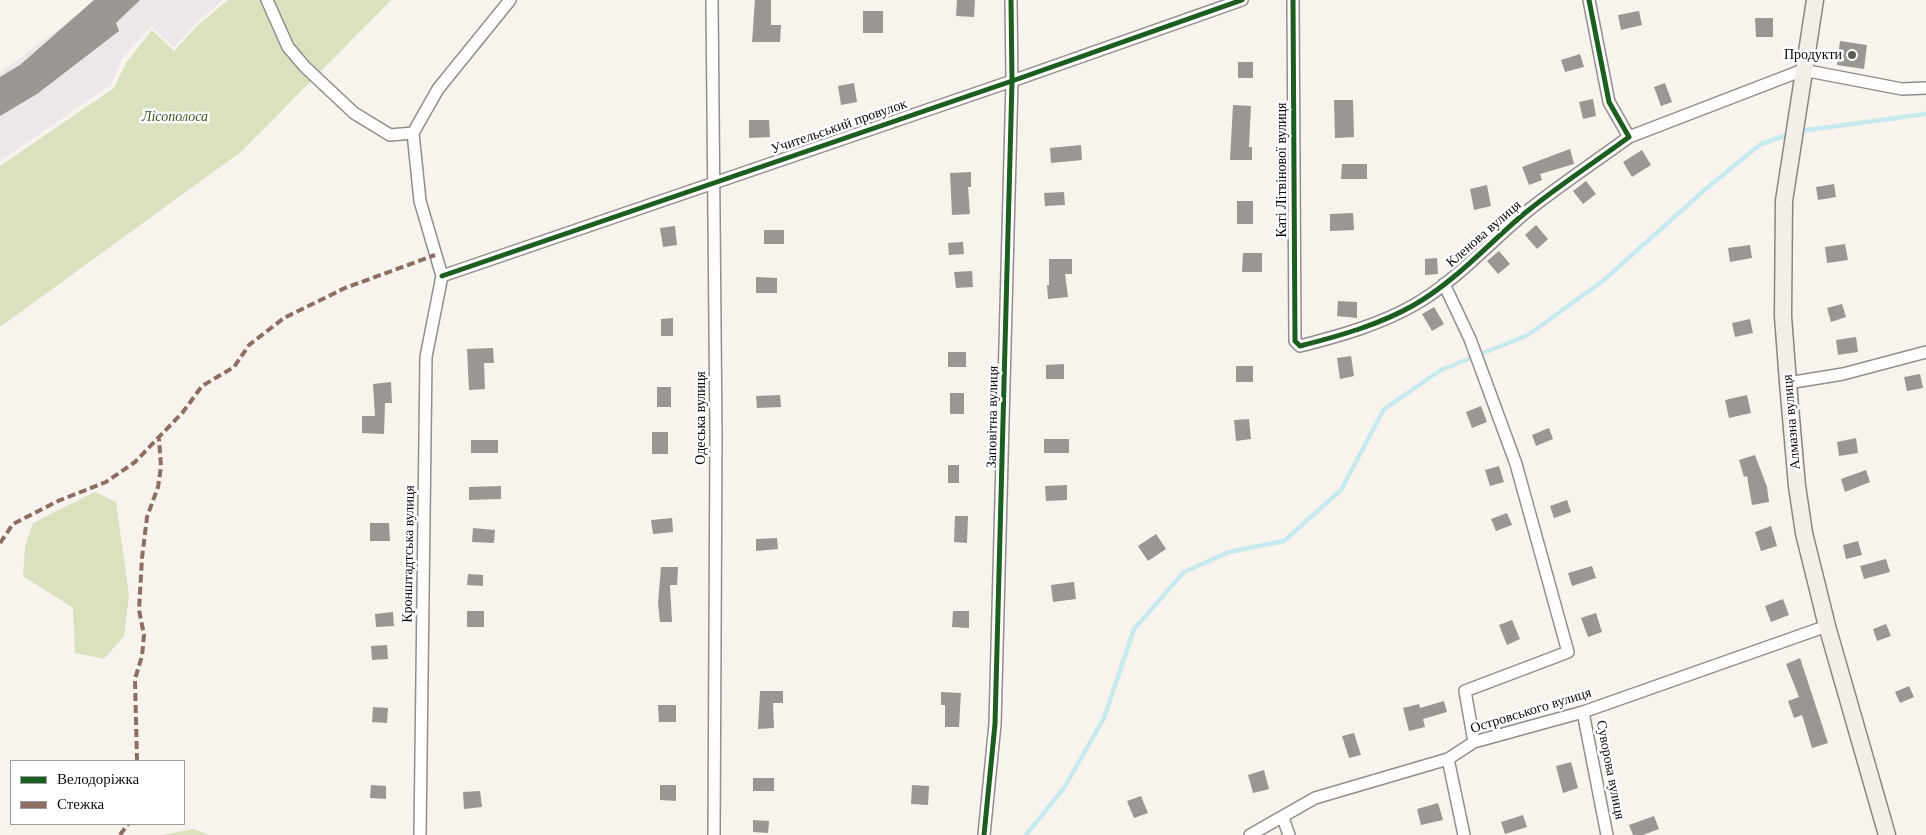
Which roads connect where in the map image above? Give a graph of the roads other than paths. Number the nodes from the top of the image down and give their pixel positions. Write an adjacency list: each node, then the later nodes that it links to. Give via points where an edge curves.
1 (267, 0): 12 (street, via 288,47 305,68 354,113 390,135)
2 (510, 0): 12 (street, via 438,89)
3 (712, 0): 14 (street, Одеська вулиця)
4 (1011, 0): 10 (street, Заповітна вулиця)
5 (1242, 0): 10 (street, Учительський провулок)
6 (1293, 0): 17 (street, Каті Літвінової вулиця)
7 (1589, 0): 13 (street, via 1609,102)
8 (1815, 0): 9 (main road, Алмазна вулиця)
9 (1803, 70): 11 (street, via 1902,89); 13 (street, Кленова вулиця); 19 (main road, Алмазна вулиця, via 1784,201 1783,316)
10 (1012, 81): 14 (street, Учительський провулок); 27 (street, Заповітна вулиця, via 996,715)
11 (1926, 88)
12 (413, 133): 15 (street, via 420,201)
13 (1629, 137): 16 (street, Кленова вулиця, via 1526,212)
14 (714, 181): 15 (street, Учительський провулок); 26 (street, Одеська вулиця)
15 (442, 276): 25 (street, Кронштадтська вулиця, via 426,357)
16 (1444, 284): 17 (street, Кленова вулиця, via 1384,320 1342,336 1300,346); 22 (street, via 1487,382 1516,464 1568,652 1465,692)
17 (1295, 341)
18 (1926, 352): 19 (street, via 1843,374)
19 (1788, 383): 20 (main road, Алмазна вулиця, via 1804,533)
20 (1827, 626): 21 (street, Островського вулиця); 32 (main road, Алмазна вулиця)
21 (1583, 712): 22 (street, Островського вулиця); 31 (street, Суворова вулиця)
22 (1474, 742): 23 (street, Островського вулиця)
23 (1448, 759): 24 (street, Островського вулиця, via 1315,798); 30 (street)
24 (1283, 818): 28 (street, Островського вулиця); 29 (street)
25 (420, 835)
26 (714, 835)
27 (984, 835)
28 (1250, 835)
29 (1289, 835)
30 (1464, 835)
31 (1607, 835)
32 (1887, 835)

